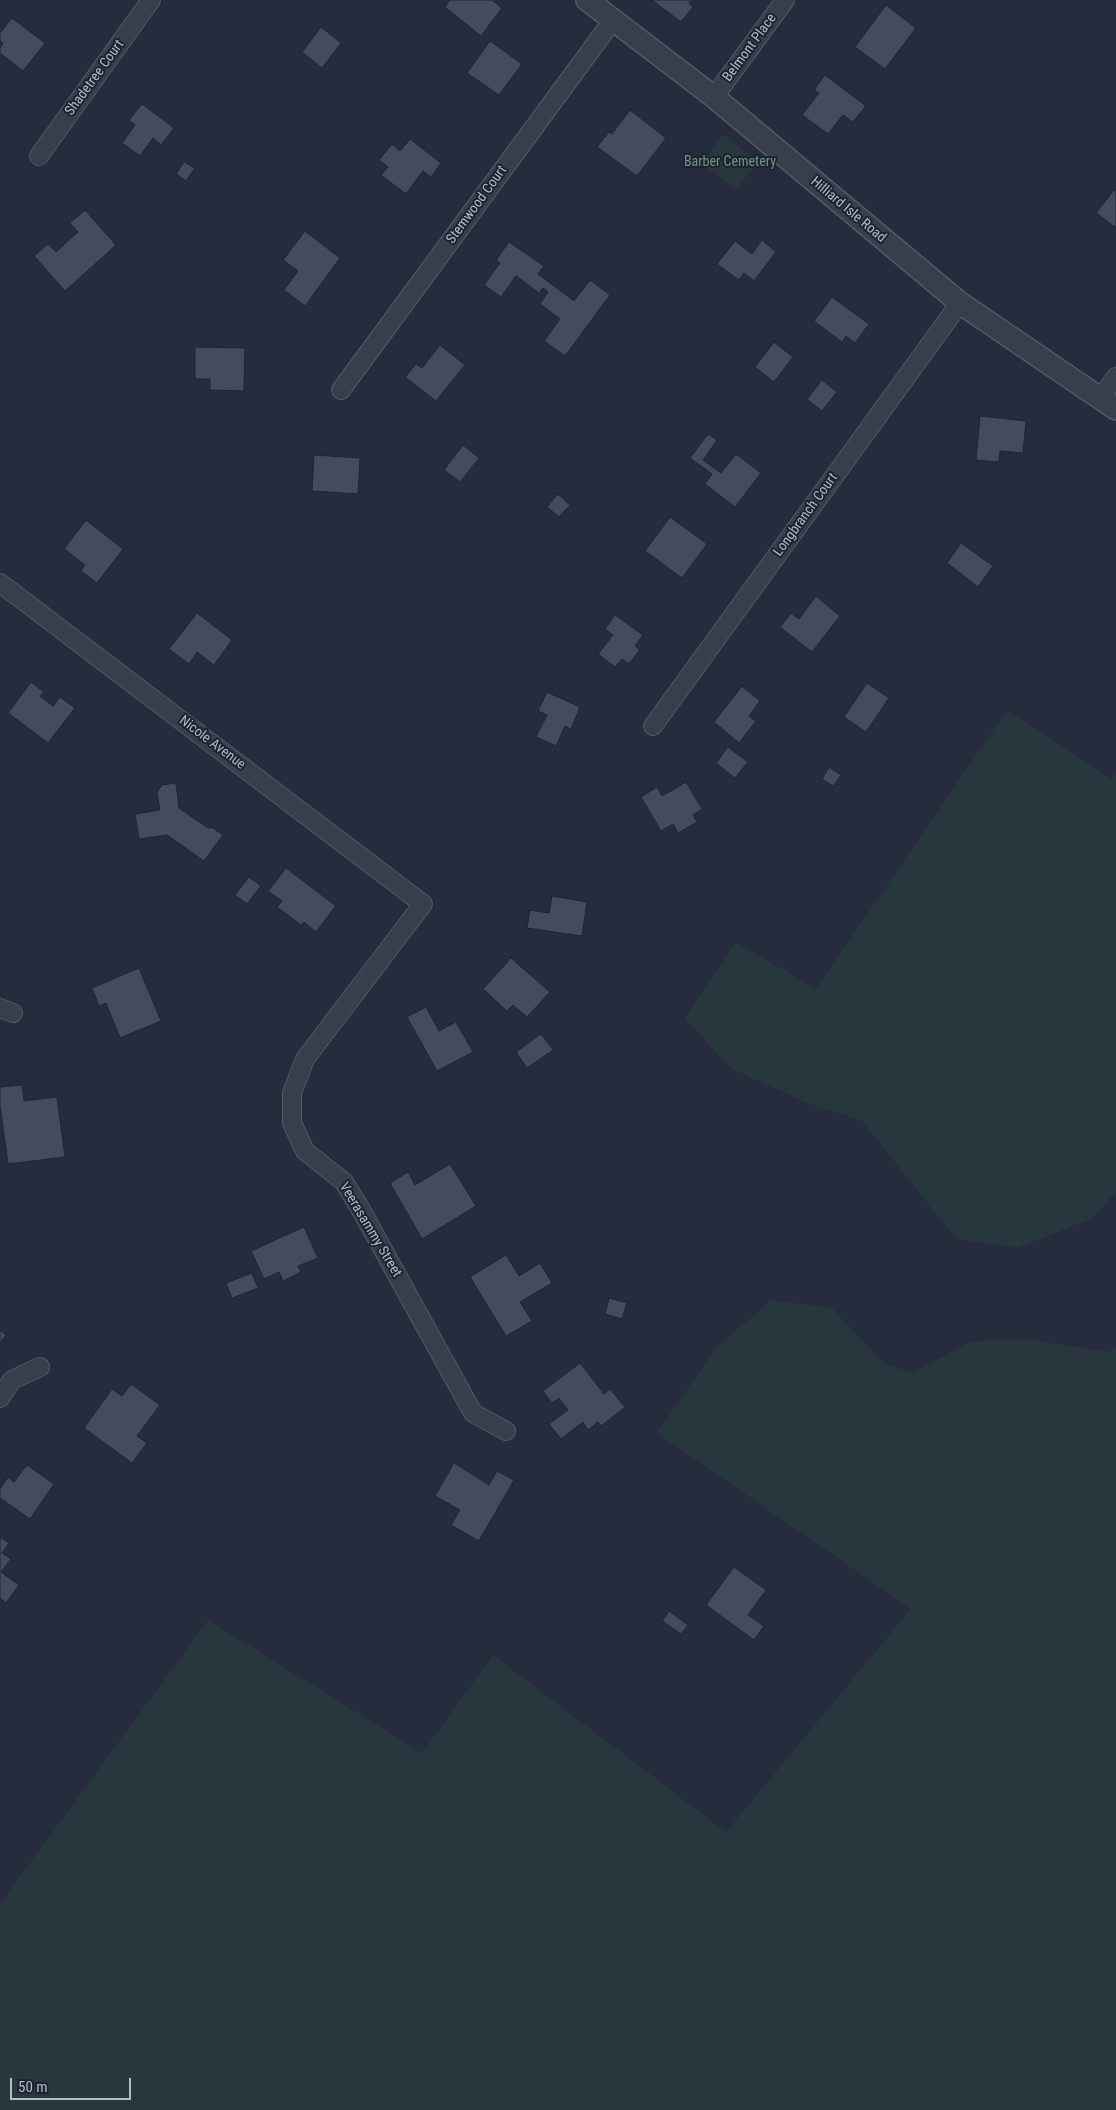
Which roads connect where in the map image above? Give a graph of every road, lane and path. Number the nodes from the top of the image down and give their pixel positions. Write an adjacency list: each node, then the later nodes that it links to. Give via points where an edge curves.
1 (151, 0): 6 (street, Shadetree Court)
2 (587, 0): 4 (street, Hilliard Isle Road)
3 (785, 0): 5 (street, Belmont Place)
4 (613, 20): 5 (street, Hilliard Isle Road); 9 (street, Stemwood Court)
5 (714, 97): 7 (street, Hilliard Isle Road)
6 (39, 156)
7 (960, 304): 10 (street, Hilliard Isle Road); 12 (street, Longbranch Court)
8 (1116, 377): 10 (street)
9 (341, 390)
10 (1108, 404)
11 (0, 582): 13 (street, Nicole Avenue)
12 (653, 726)
13 (423, 904): 16 (street, Veerasammy Street, via 306,1059 292,1093 292,1123 305,1152 344,1182 356,1201 473,1413)
14 (40, 1367): 15 (street, via 12,1380)
15 (0, 1398)
16 (506, 1431)

